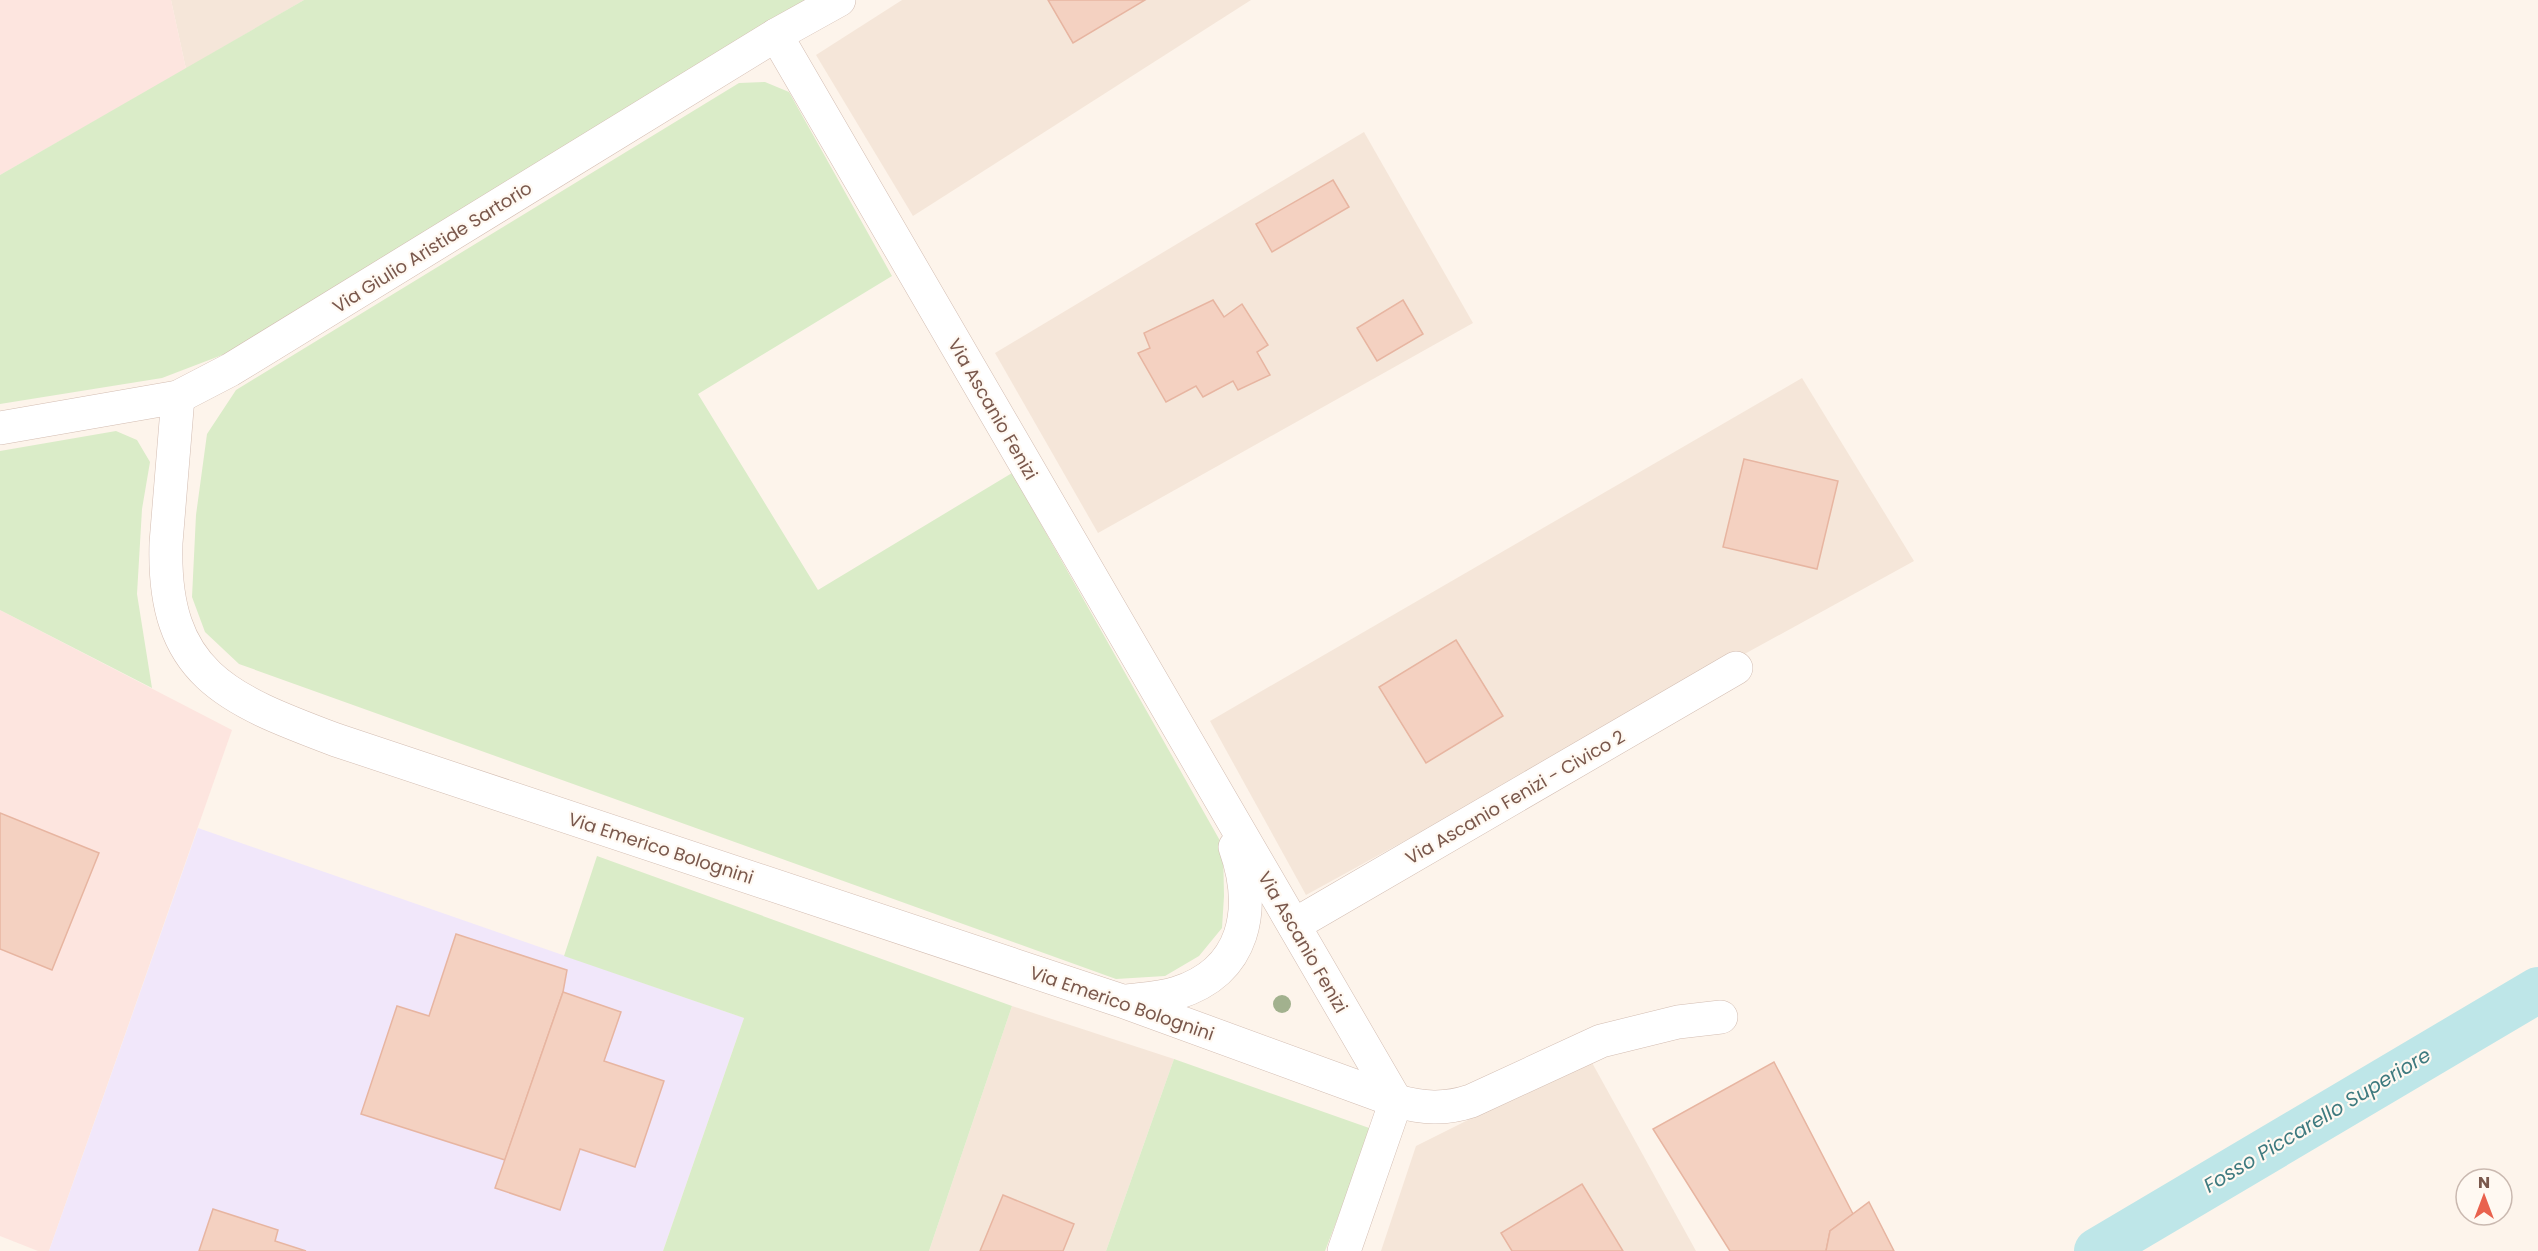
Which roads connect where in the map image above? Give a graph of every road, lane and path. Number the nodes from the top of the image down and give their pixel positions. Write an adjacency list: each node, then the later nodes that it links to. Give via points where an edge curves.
1 (839, 0): 2 (street, Via Giulio Aristide Sartorio)
2 (776, 35): 3 (street, Via Giulio Aristide Sartorio, via 250,359); 6 (street, Via Ascanio Fenizi)
3 (178, 397): 4 (street, Via Giulio Aristide Sartorio); 8 (street, Via Emerico Bolognini, via 165,565 170,610 188,653 236,696 346,744)
4 (0, 428)
5 (1736, 668): 7 (street, Via Ascanio Fenizi - Civico 2)
6 (1210, 782): 7 (street, Via Ascanio Fenizi); 8 (street, Via Ascanio Fenizi, via 1237,850 1246,885 1247,913 1239,941 1219,969 1191,987 1159,997)
7 (1294, 926): 10 (street, Via Ascanio Fenizi)
8 (1122, 1001): 10 (street, Via Emerico Bolognini)
9 (1721, 1017): 10 (street, Via Emerico Bolognini, via 1670,1024 1601,1041 1457,1106 1427,1108)
10 (1396, 1101): 11 (street)
11 (1344, 1251)

